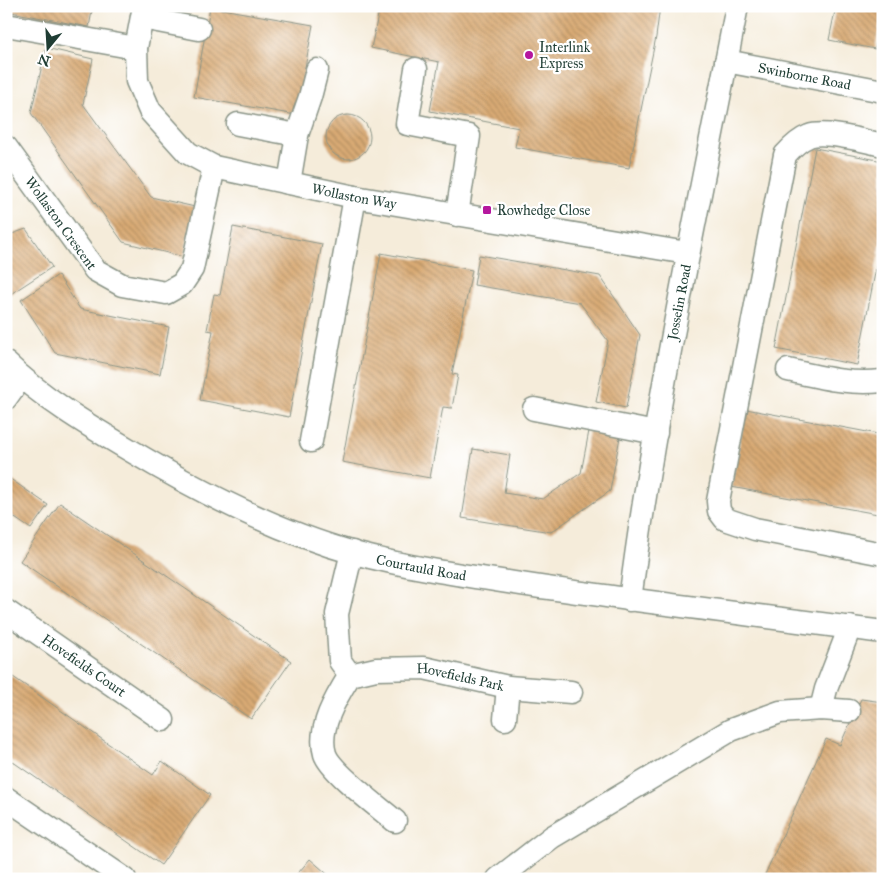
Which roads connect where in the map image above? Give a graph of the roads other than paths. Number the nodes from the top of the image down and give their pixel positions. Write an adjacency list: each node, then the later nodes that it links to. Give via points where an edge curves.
1 (737, 6): 6 (street, Josselin Road)
2 (143, 12): 4 (street); 5 (street, Wollaston Way)
3 (7, 28): 5 (street)
4 (199, 29)
5 (136, 48): 14 (street, Wollaston Way, via 137,81 150,112 188,153)
6 (726, 61): 9 (street, Swinborne Road); 18 (street, Josselin Road)
7 (416, 69): 17 (street, via 407,124 469,136)
8 (316, 70): 11 (street)
9 (883, 91)
10 (238, 124): 11 (street)
11 (297, 135): 15 (street)
12 (883, 144): 27 (street, via 822,134 794,144 785,155 718,501 719,511 725,519 755,529)
13 (6, 147): 14 (street, Wollaston Crescent, via 95,270 122,285 166,292 182,284 192,269)
14 (214, 167): 15 (street, Wollaston Way)
15 (289, 183): 16 (street, Wollaston Way)
16 (355, 197): 17 (street, Wollaston Way); 25 (street)
17 (457, 215): 18 (street, Wollaston Way)
18 (687, 253): 24 (street, Josselin Road)
19 (13, 370): 22 (street); 26 (street, Courtauld Road, via 92,427 221,501 283,528)
20 (788, 370): 21 (street, via 861,384)
21 (882, 380)
22 (6, 398)
23 (534, 409): 24 (street)
24 (656, 433): 28 (street, Josselin Road)
25 (310, 441)
26 (352, 552): 28 (street, Courtauld Road, via 430,570); 32 (street, via 337,614 340,661)
27 (883, 554)
28 (630, 600): 30 (street, Courtauld Road)
29 (6, 611): 38 (street, Hovefields Court)
30 (850, 627): 31 (street, Courtauld Road); 35 (street)
31 (883, 632)
32 (350, 675): 33 (street, Hovefields Park, via 376,669 424,668); 40 (street, via 332,706 325,732 325,755 342,776)
33 (508, 687): 34 (street, Hovefields Park); 37 (street)
34 (571, 692)
35 (821, 709): 36 (street); 42 (street, via 780,712 731,730 552,837)
36 (849, 711)
37 (505, 719)
38 (163, 720)
39 (6, 798): 41 (street)
40 (395, 821)
41 (125, 879)
42 (498, 879)

